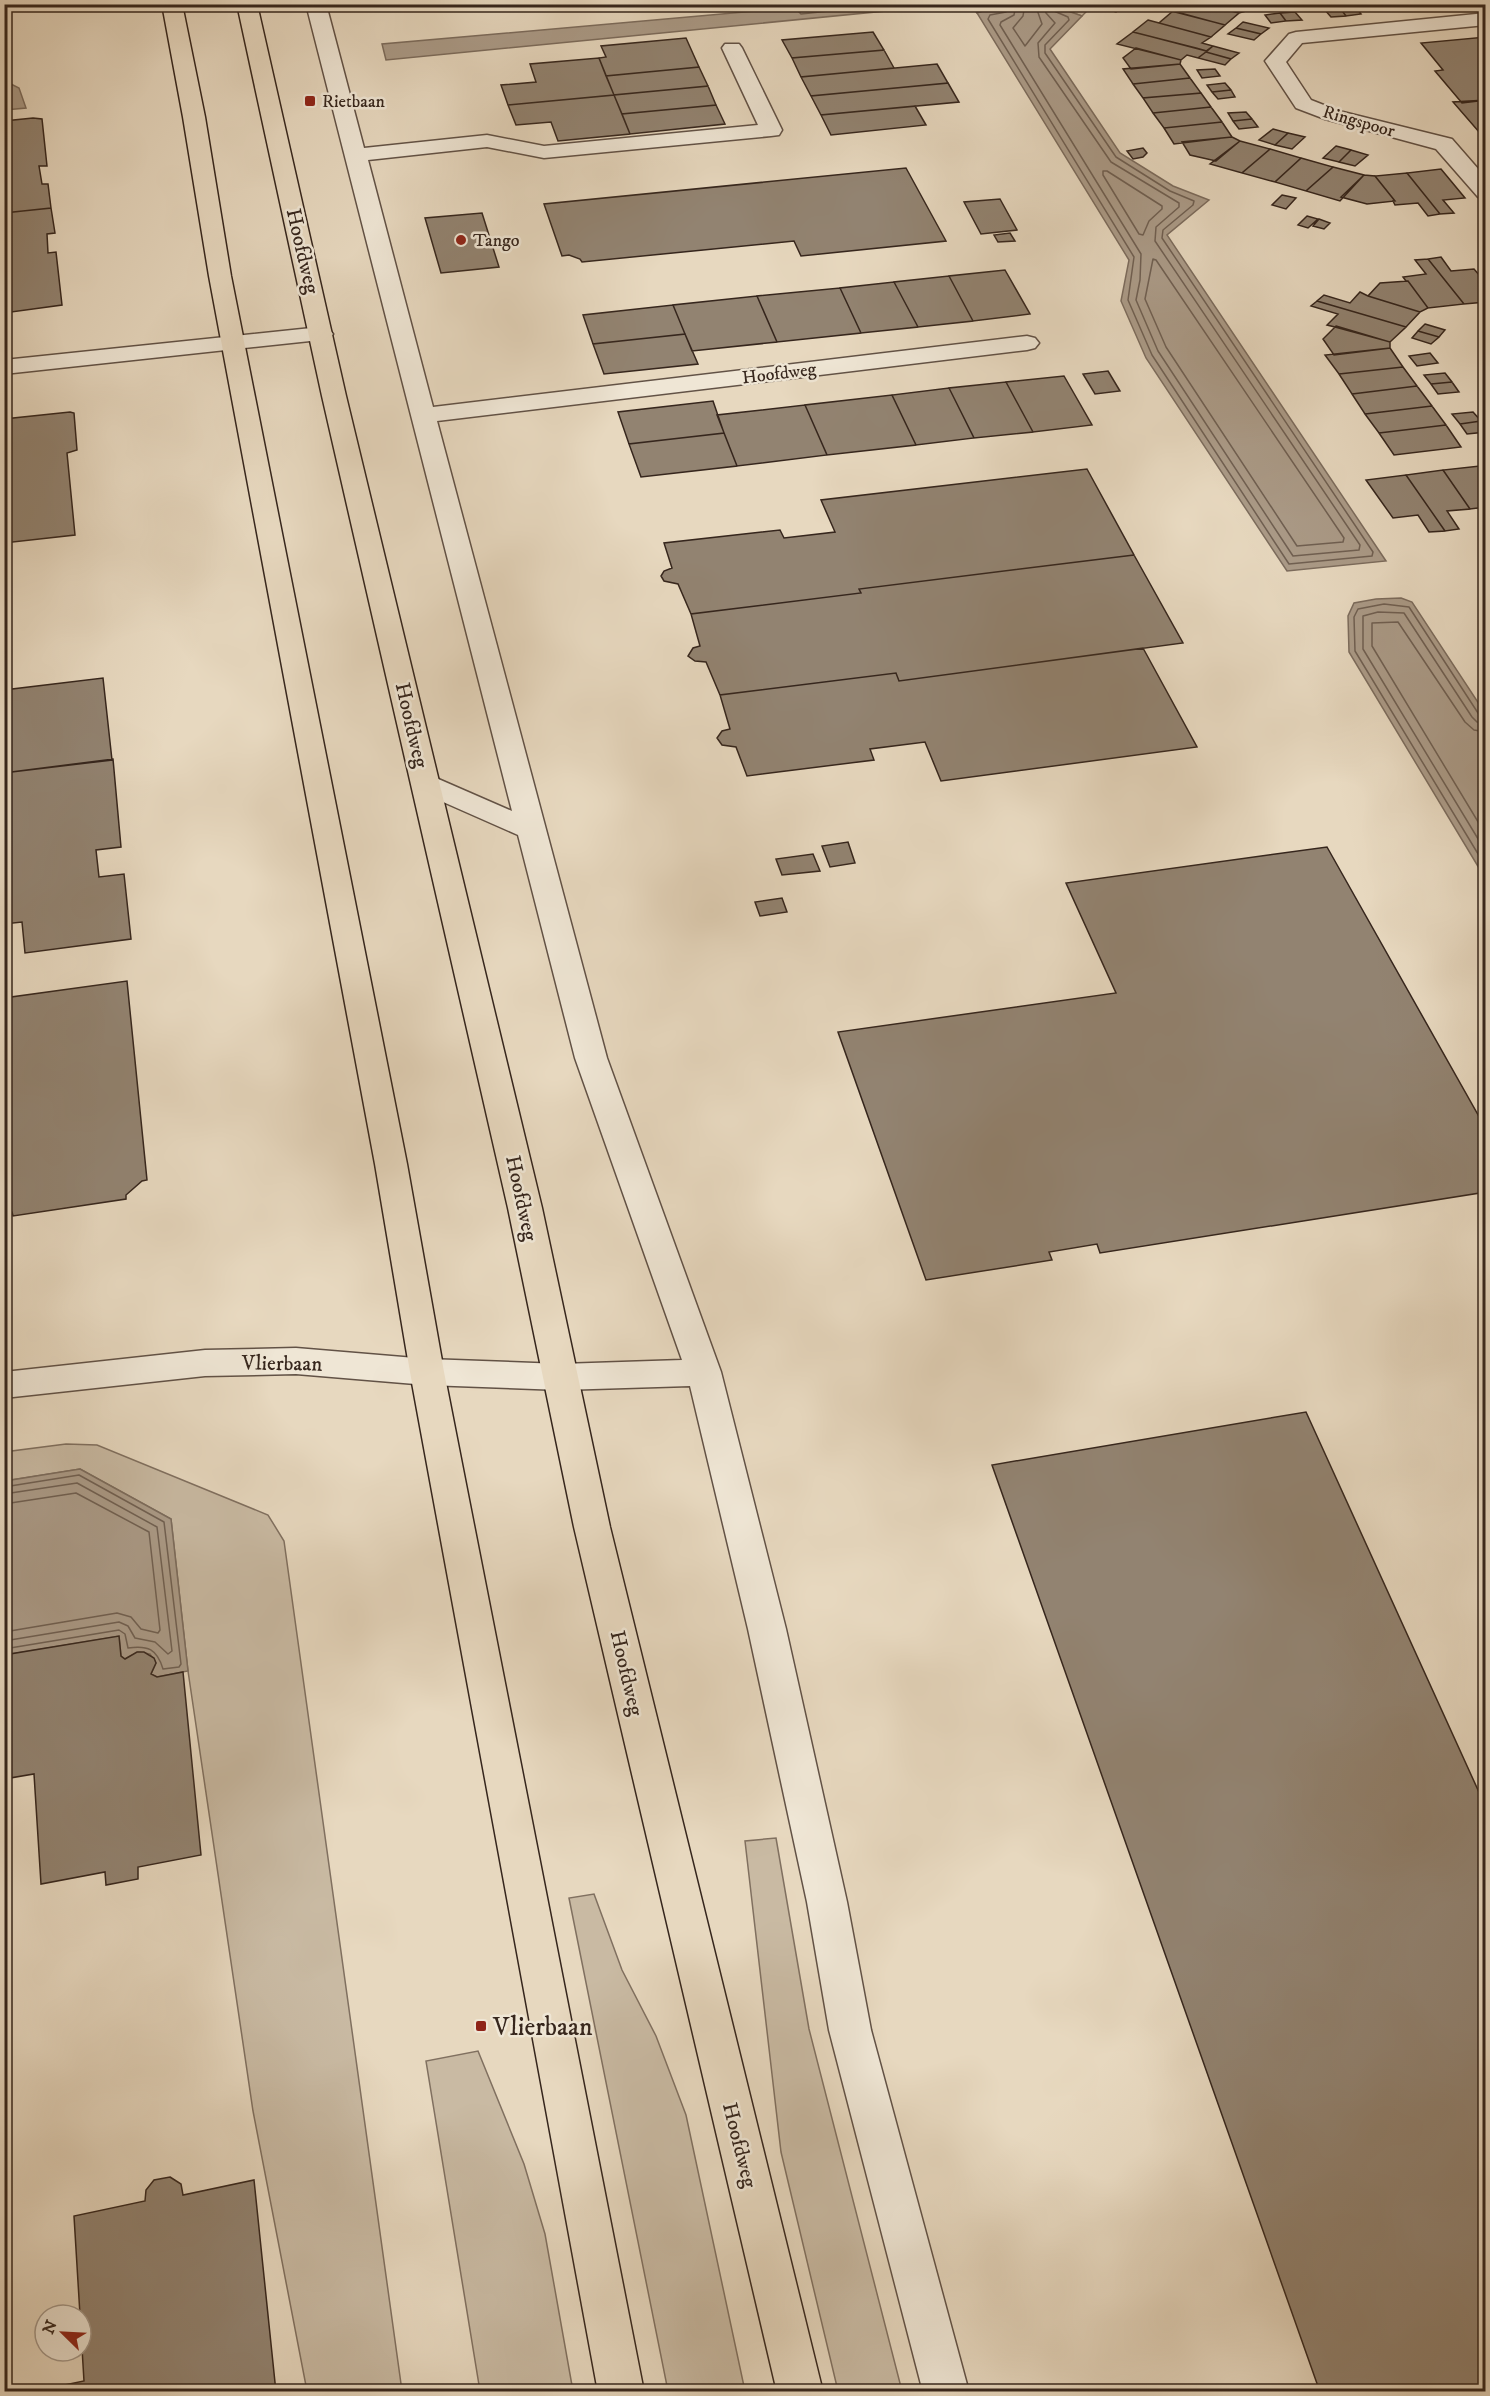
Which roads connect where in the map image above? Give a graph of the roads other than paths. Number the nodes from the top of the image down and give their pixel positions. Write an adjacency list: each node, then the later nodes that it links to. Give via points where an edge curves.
1 (172, 4): 9 (main road)
2 (316, 4): 6 (street)
3 (247, 5): 8 (main road, Hoofdweg)
4 (1485, 20): 7 (street, Ringspoor, via 1296,38 1275,61 1302,104 1444,144)
5 (732, 48): 6 (street, via 771,130 544,152 487,141)
6 (356, 154): 12 (street)
7 (1485, 192)
8 (321, 334): 9 (street); 13 (main road, Hoofdweg)
9 (234, 343): 11 (street); 15 (main road)
10 (1027, 343): 12 (street, Hoofdweg)
11 (4, 367)
12 (424, 415): 14 (street)
13 (426, 784): 14 (street); 17 (main road, Hoofdweg)
14 (532, 830): 16 (street, via 591,1058)
15 (427, 1372): 17 (street, Vlierbaan); 18 (street, Vlierbaan, via 296,1361 205,1363); 19 (main road)
16 (704, 1372): 17 (street, Vlierbaan); 21 (street, via 772,1652 827,1902 850,2030)
17 (561, 1377): 20 (main road, Hoofdweg, via 592,1527)
18 (4, 1386)
19 (621, 2391)
20 (800, 2391)
21 (946, 2391)

